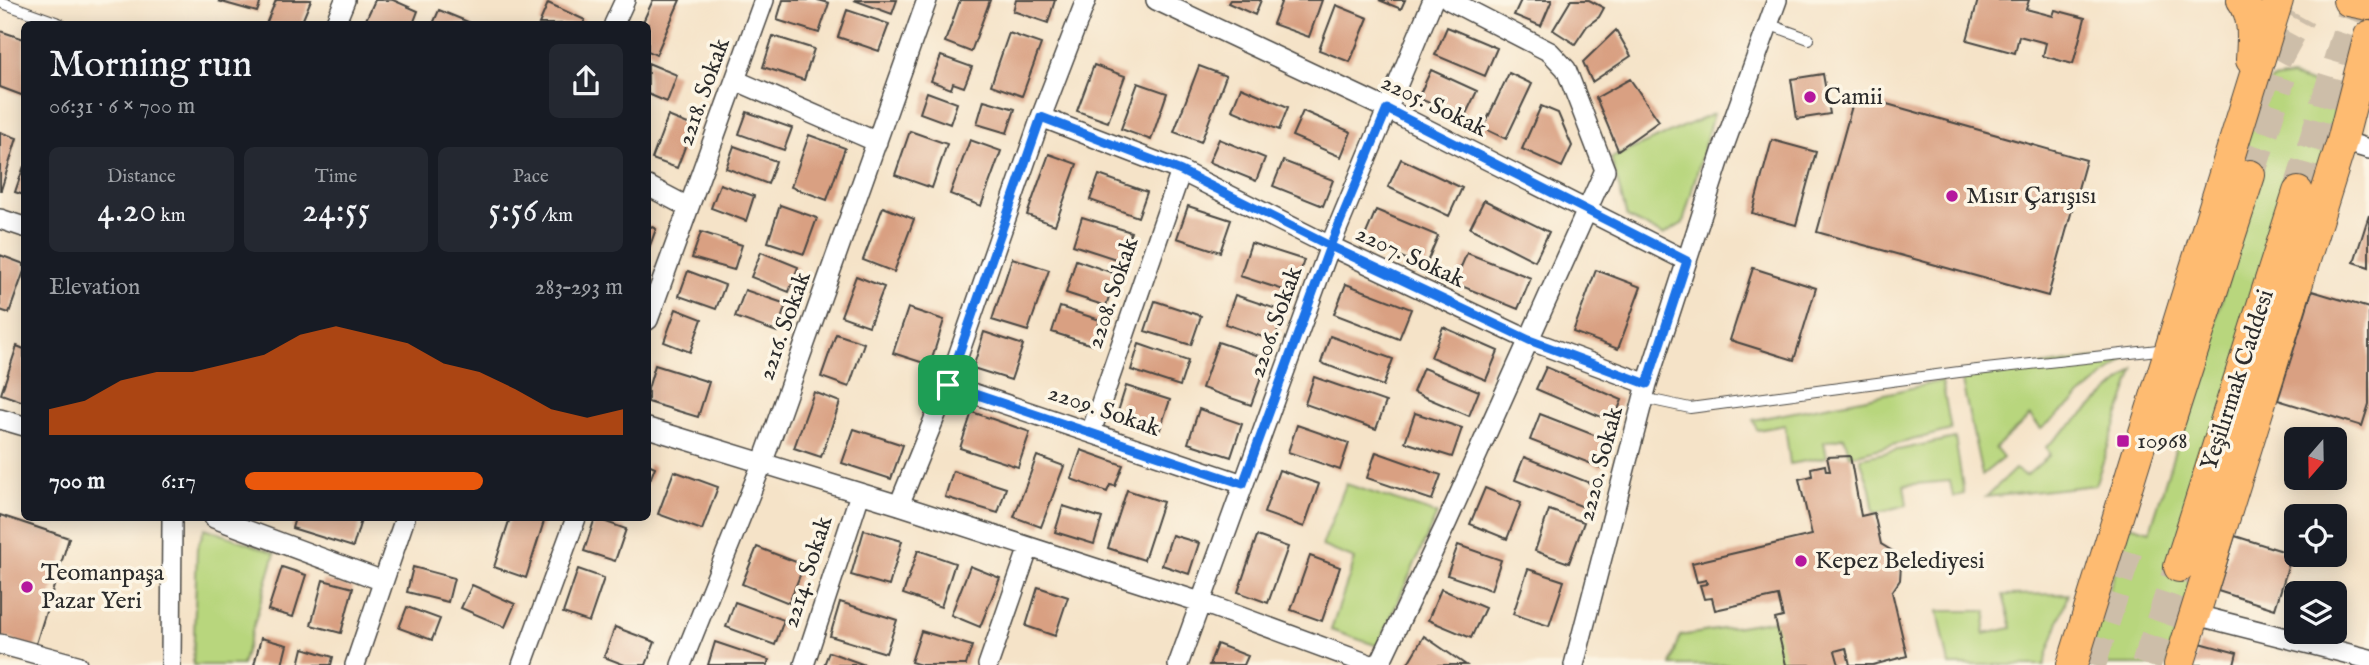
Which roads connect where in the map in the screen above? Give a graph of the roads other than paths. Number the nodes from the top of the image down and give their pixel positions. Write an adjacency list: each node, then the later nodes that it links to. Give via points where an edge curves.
1 (345, 0): 16 (street)
2 (625, 0): 17 (street)
3 (764, 0): 22 (street, 2218. Sokak)
4 (927, 0): 26 (street, 2216. Sokak)
5 (1086, 0): 25 (street)
6 (1156, 0): 24 (street, 2205. Sokak)
7 (1433, 0): 24 (street, 2206. Sokak)
8 (1450, 0): 33 (street, via 1550,52 1566,69 1605,170)
9 (1777, 0): 18 (street, 2220. Sokak)
10 (2242, 0): 23 (main road, via 2252,30)
11 (2278, 0): 23 (main road)
12 (2349, 0): 14 (highway)
13 (0, 2): 15 (lane)
14 (2369, 4)
15 (53, 21)
16 (336, 21)
17 (615, 21)
18 (1768, 24): 20 (lane); 37 (street, 2220. Sokak)
19 (2369, 36): 21 (main road)
20 (1809, 39)
21 (2364, 71): 27 (main road)
22 (736, 80): 26 (street); 32 (street, 2218. Sokak)
23 (2248, 97): 40 (main road)
24 (1387, 109): 33 (street, 2205. Sokak); 36 (street, 2206. Sokak)
25 (1041, 117): 28 (street, 2207. Sokak); 41 (street)
26 (877, 142): 47 (street, 2216. Sokak)
27 (2355, 145): 60 (main road)
28 (1181, 171): 36 (street, 2207. Sokak); 46 (street, 2208. Sokak)
29 (2250, 175): 55 (main road)
30 (651, 188): 32 (street)
31 (2298, 192): 57 (main road, Yeşilırmak Caddesi)
32 (688, 207): 38 (street, 2218. Sokak)
33 (1588, 211): 37 (street, 2205. Sokak); 39 (street)
34 (0, 219): 35 (street)
35 (21, 226)
36 (1330, 246): 39 (street, 2207. Sokak); 48 (street, 2206. Sokak)
37 (1687, 261): 42 (street, 2220. Sokak)
38 (651, 312)
39 (1529, 340): 42 (street, 2207. Sokak); 72 (street)
40 (2171, 348): 42 (lane, via 1690,408); 74 (main road)
41 (948, 385): 46 (street, 2209. Sokak); 50 (street)
42 (1645, 391): 73 (street, 2220. Sokak)
43 (0, 419): 44 (street)
44 (21, 425)
45 (651, 429): 47 (street)
46 (1091, 432): 48 (street, 2209. Sokak)
47 (762, 464): 49 (street); 67 (street, 2216. Sokak)
48 (1243, 484): 59 (street, 2206. Sokak)
49 (860, 494): 50 (street); 68 (street, 2214. Sokak)
50 (899, 505): 56 (street)
51 (172, 521): 64 (street)
52 (222, 521): 58 (street)
53 (404, 521): 58 (street)
54 (575, 521): 66 (street)
55 (2130, 543)
56 (1029, 547): 59 (street); 69 (street)
57 (2179, 568)
58 (383, 581): 65 (street)
59 (1200, 602): 70 (street, 2206. Sokak); 71 (street)
60 (2196, 615): 62 (street); 75 (main road)
61 (0, 644): 63 (street)
62 (2369, 659)
63 (76, 665)
64 (171, 665)
65 (355, 665)
66 (522, 665)
67 (681, 665)
68 (804, 665)
69 (988, 665)
70 (1178, 665)
71 (1371, 665)
72 (1379, 665)
73 (1574, 665)
74 (2072, 665)
75 (2179, 665)

